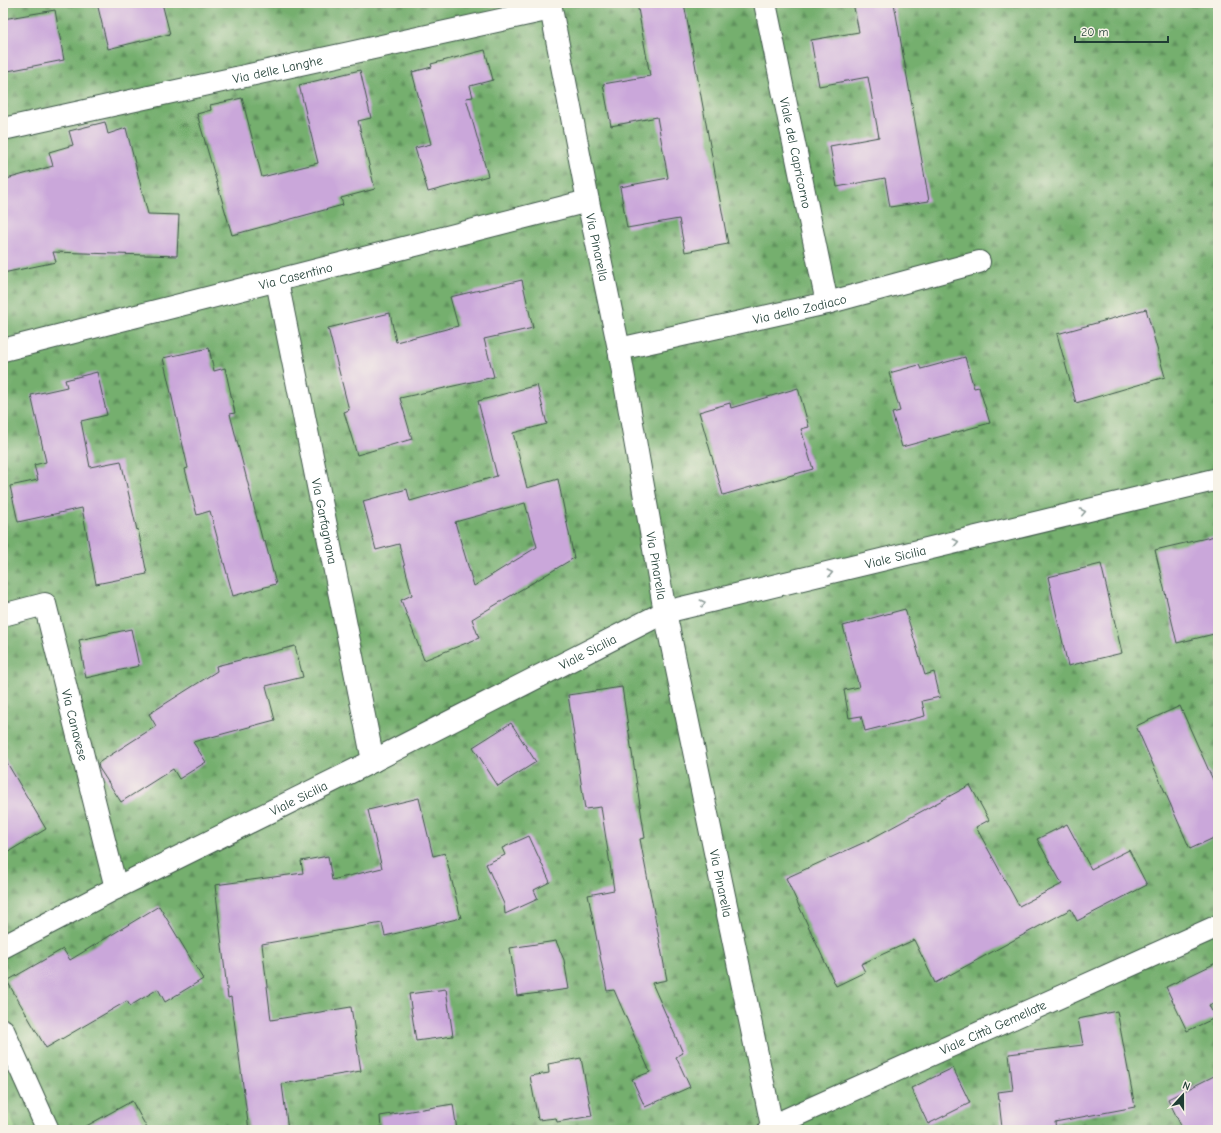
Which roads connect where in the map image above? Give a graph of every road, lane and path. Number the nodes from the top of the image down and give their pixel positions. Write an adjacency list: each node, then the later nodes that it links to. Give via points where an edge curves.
1 (765, 3): 7 (street, Viale del Capricorno)
2 (551, 6): 3 (street, Via delle Langhe); 4 (street, Via Pinarella)
3 (3, 129)
4 (588, 202): 6 (street, Via Casentino); 8 (street, Via Pinarella)
5 (979, 262): 7 (street, Via dello Zodiaco)
6 (276, 281): 9 (street, Via Casentino); 13 (street, Via Garfagnana)
7 (827, 303): 8 (street, Via dello Zodiaco)
8 (619, 349): 11 (street, Via Pinarella)
9 (3, 350)
10 (1218, 479): 11 (street, Viale Sicilia, one-way to 10)
11 (665, 612): 13 (street, Viale Sicilia); 18 (street, Via Pinarella)
12 (3, 614): 14 (street, Via Canavese, via 45,604)
13 (373, 761): 14 (street, Viale Sicilia)
14 (116, 888): 16 (street, Viale Sicilia)
15 (1218, 926): 18 (street, Viale Città Gemellate)
16 (3, 947)
17 (3, 1030): 19 (street)
18 (771, 1128)
19 (48, 1130)

